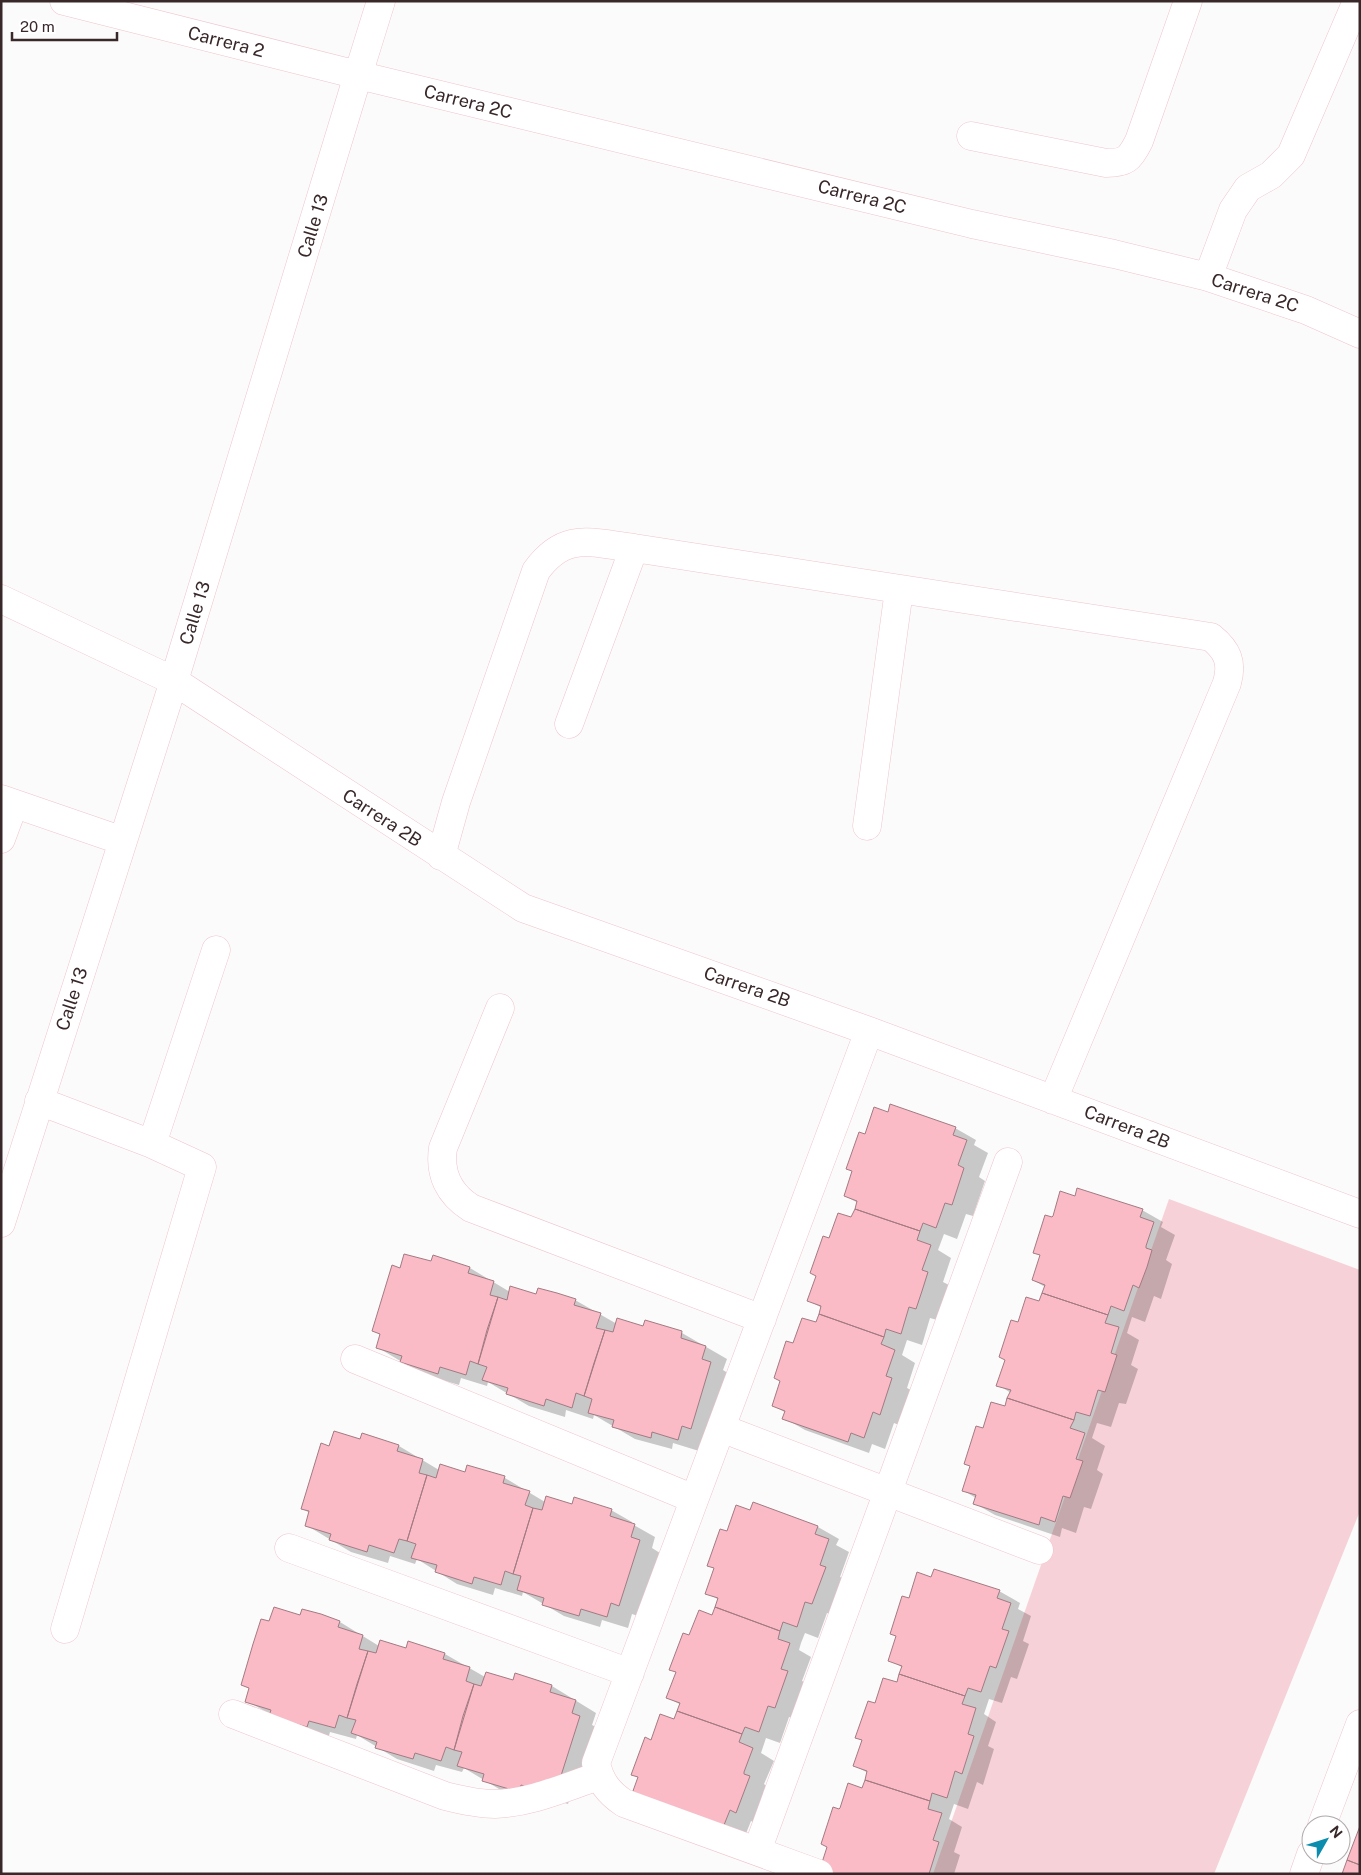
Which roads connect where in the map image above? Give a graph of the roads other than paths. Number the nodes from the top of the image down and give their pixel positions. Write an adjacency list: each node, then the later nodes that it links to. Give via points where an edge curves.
1 (64, 1): 5 (street, Carrera 2)
2 (382, 1): 5 (street, Calle 13)
3 (1188, 1): 6 (street, via 1139,141 1132,155 1121,163 1106,163)
4 (1357, 1): 7 (street, via 1291,155 1271,176 1248,188 1233,210)
5 (358, 75): 7 (street, Carrera 2C, via 963,222); 12 (street, Calle 13)
6 (971, 136)
7 (1208, 277): 8 (street, Carrera 2C, via 1306,310)
8 (1360, 334)
9 (634, 548): 10 (street); 13 (street); 18 (street, via 575,543 554,551 536,571 456,802)
10 (899, 590): 15 (street); 22 (street, via 1210,637 1220,644 1230,664 1227,683)
11 (1, 599): 12 (street, Carrera 2B)
12 (174, 681): 17 (street, Calle 13); 18 (street, Carrera 2B)
13 (569, 724)
14 (8, 801): 16 (street); 17 (street)
15 (867, 826)
16 (1, 839)
17 (123, 841): 23 (street, Calle 13)
18 (441, 856): 21 (street, Carrera 2B, via 523,908)
19 (216, 950): 24 (street)
20 (500, 1008): 28 (street, via 443,1148 443,1172 453,1194 471,1208)
21 (869, 1030): 22 (street, Carrera 2B); 28 (street)
22 (1053, 1100): 26 (street, Carrera 2B)
23 (39, 1101): 24 (street); 27 (street, Calle 13)
24 (152, 1144): 35 (street, via 202,1167)
25 (1008, 1162): 31 (street)
26 (1360, 1214)
27 (2, 1216)
28 (762, 1319): 30 (street)
29 (355, 1359): 32 (street)
30 (721, 1428): 31 (street); 32 (street)
31 (888, 1492): 34 (street); 41 (street)
32 (694, 1499): 36 (street)
33 (289, 1548): 36 (street)
34 (1039, 1550)
35 (65, 1629)
36 (630, 1673): 39 (street, via 596,1763)
37 (233, 1714): 39 (street, via 445,1796 469,1802 493,1804 531,1799)
38 (1358, 1732): 40 (street)
39 (599, 1776): 41 (street, via 606,1788 624,1803)
40 (1326, 1815)
41 (757, 1851): 42 (street)
42 (819, 1874)

